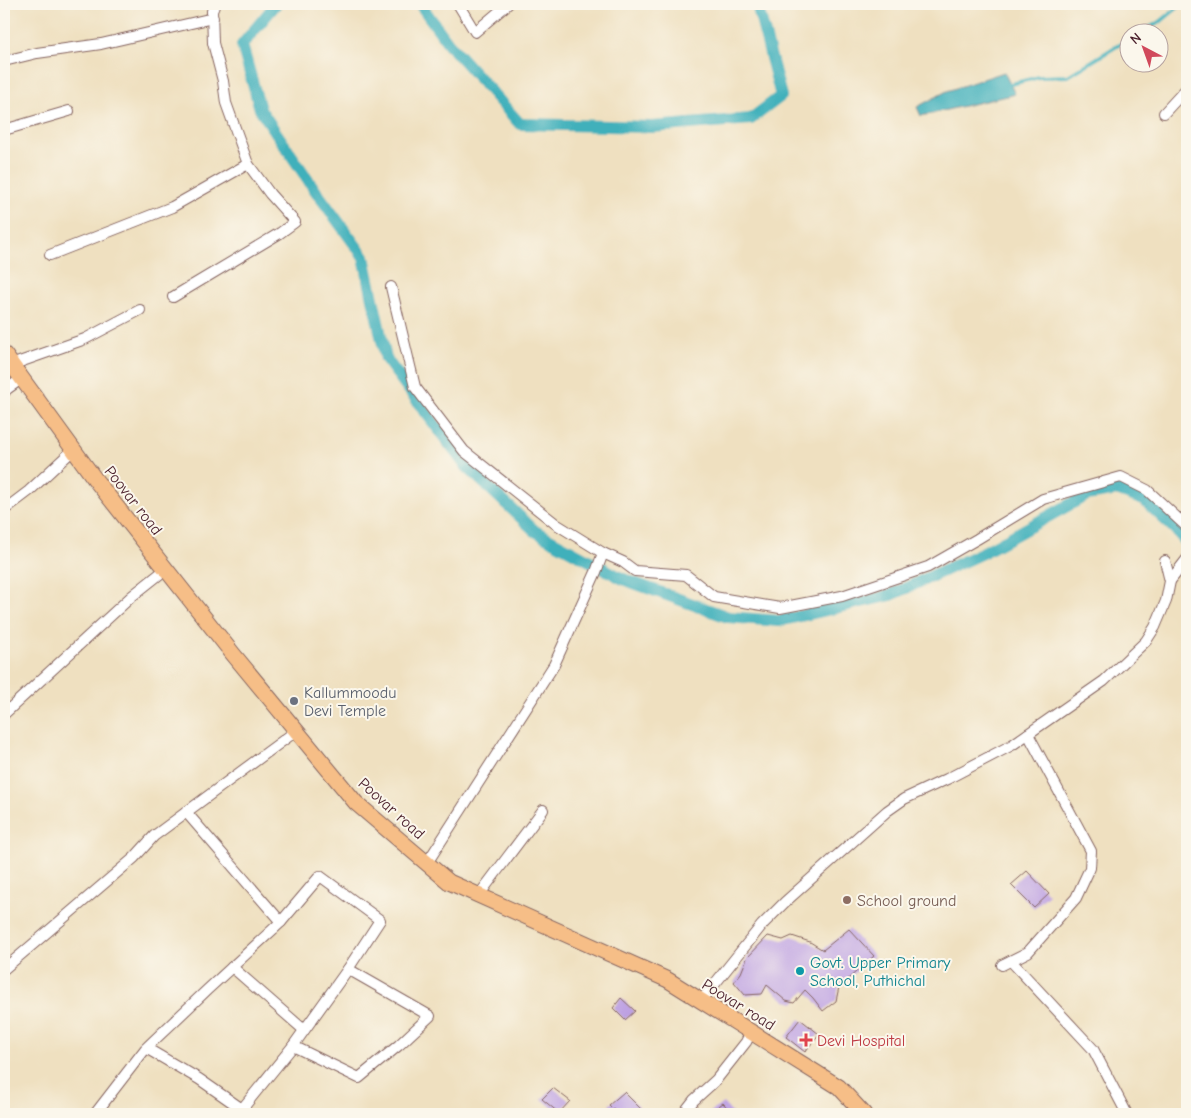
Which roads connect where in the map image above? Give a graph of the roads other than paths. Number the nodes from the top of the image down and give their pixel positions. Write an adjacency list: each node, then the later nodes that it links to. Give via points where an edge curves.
1 (215, 4): 4 (street)
2 (458, 4): 3 (street, via 475,32)
3 (508, 4)
4 (213, 18): 5 (street, via 101,44); 10 (street, via 213,43 226,103)
5 (4, 61)
6 (1187, 88): 8 (street)
7 (69, 111): 9 (street)
8 (1164, 113)
9 (4, 130)
10 (248, 164): 11 (street, via 172,207); 13 (street, via 295,222)
11 (50, 255)
12 (391, 287): 21 (street, via 415,387 464,451 556,524)
13 (173, 297)
14 (140, 310): 15 (street, via 85,339)
15 (8, 360): 16 (main road, Poovar road)
16 (21, 379): 17 (street); 18 (main road, Poovar road)
17 (4, 393)
18 (73, 450): 19 (street, via 30,491); 24 (main road, Poovar road)
19 (4, 510)
20 (1187, 527): 21 (street, via 1147,490 1121,477 1043,499 928,567 842,596 780,608 714,597 686,575 635,571 623,562)
21 (603, 555): 31 (street, via 554,666)
22 (1187, 560): 25 (street)
23 (1165, 561): 25 (street)
24 (166, 569): 26 (street, via 132,596); 27 (main road, Poovar road)
25 (1170, 581): 28 (street, via 1166,601 1146,641 1104,681)
26 (4, 714)
27 (296, 731): 30 (street); 31 (main road, Poovar road, via 356,802)
28 (1028, 734): 37 (street, via 887,811 762,925); 45 (street, via 1091,851 1090,868 1076,898 1028,952 1007,963 1093,1049)
29 (543, 810): 32 (street)
30 (186, 812): 33 (street); 35 (street, via 154,836 134,858)
31 (427, 864): 32 (main road, Poovar road, via 449,882)
32 (478, 895): 37 (main road, Poovar road, via 668,980)
33 (282, 922): 34 (street); 36 (street, via 320,876 380,920)
34 (232, 967): 38 (street); 41 (street)
35 (4, 969)
36 (348, 969): 38 (street); 40 (street, via 430,1016 359,1078)
37 (701, 1001): 39 (main road, Poovar road)
38 (304, 1030): 40 (street)
39 (751, 1032): 43 (street, via 716,1080); 44 (main road, Poovar road, via 839,1087)
40 (293, 1046): 41 (street, via 242,1109)
41 (146, 1048): 42 (street)
42 (95, 1114)
43 (683, 1114)
44 (864, 1114)
45 (1127, 1114)

